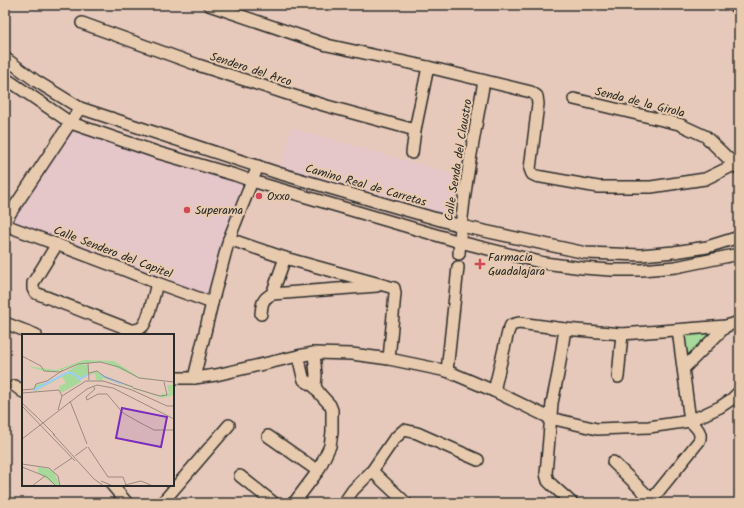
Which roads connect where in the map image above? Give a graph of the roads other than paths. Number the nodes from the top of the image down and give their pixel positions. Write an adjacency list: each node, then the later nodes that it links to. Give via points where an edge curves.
1 (209, 5): 6 (street, via 327,45)
2 (735, 5): 3 (main road)
3 (739, 6)
4 (82, 23): 12 (street, Sendero del Arco, via 287,94)
5 (5, 58): 10 (street, Camino Real de Carretas)
6 (428, 67): 8 (street); 12 (street)
7 (5, 78): 11 (street)
8 (484, 81): 14 (street, Senda de la Girola, via 531,92 537,96 530,168 536,176 598,188 651,187 705,179); 19 (street, Calle Senda del Claustro)
9 (574, 99): 14 (street, Senda de la Girola, via 679,124 705,136)
10 (80, 108): 11 (street); 15 (street, Camino Real de Carretas)
11 (71, 123): 16 (street); 17 (street)
12 (415, 130): 13 (street)
13 (412, 153)
14 (737, 165)
15 (258, 166): 16 (street); 19 (street, Camino Real de Carretas)
16 (252, 181): 21 (street); 23 (street)
17 (5, 221)
18 (5, 225): 22 (street, Calle Sendero del Capitel)
19 (461, 226): 20 (street, Camino Real de Carretas, via 586,253 641,255 706,247); 23 (street, Calle Senda del Claustro)
20 (739, 237)
21 (230, 239): 25 (street); 30 (street)
22 (57, 244): 27 (street, Calle Sendero del Capitel); 27 (street, via 33,283 36,293 136,330 146,321)
23 (460, 248): 24 (street, via 544,263 611,270 676,267)
24 (739, 254)
25 (285, 258): 28 (street); 29 (street)
26 (458, 267): 43 (street)
27 (157, 283): 30 (street, Calle Sendero del Capitel)
28 (385, 286): 29 (street); 41 (street, via 394,288 395,293)
29 (272, 294): 31 (street, via 263,302)
30 (212, 303): 46 (street)
31 (261, 314)
32 (739, 322): 34 (street)
33 (6, 324): 37 (street)
34 (726, 326): 36 (street); 42 (street)
35 (565, 329): 38 (street); 48 (street, via 519,323 512,325 508,332); 50 (street)
36 (678, 330): 38 (street); 42 (street)
37 (33, 334)
38 (622, 334): 44 (street)
39 (314, 353): 40 (street); 41 (street, via 352,354); 47 (street)
40 (298, 356): 46 (street); 47 (street, via 302,377)
41 (389, 359): 43 (street)
42 (684, 368): 51 (street)
43 (447, 371): 48 (street)
44 (618, 376)
45 (174, 378): 46 (street)
46 (194, 378)
47 (315, 387): 56 (street, via 332,410 330,446)
48 (494, 391): 50 (street)
49 (739, 392): 51 (street, via 720,407)
50 (550, 418): 51 (street, via 597,429 649,427); 67 (street, via 546,474 552,485)
51 (690, 421): 60 (street, via 701,437)
52 (229, 425): 62 (street)
53 (268, 436): 56 (street)
54 (478, 460): 57 (street, via 417,433 404,430 394,439)
55 (612, 462): 60 (street)
56 (318, 470): 64 (street)
57 (372, 471): 65 (street); 66 (street)
58 (240, 476): 63 (street)
59 (113, 486): 61 (street)
60 (650, 501)
61 (127, 503)
62 (162, 503)
63 (274, 503)
64 (294, 503)
65 (344, 503)
66 (406, 503)
67 (572, 503)

